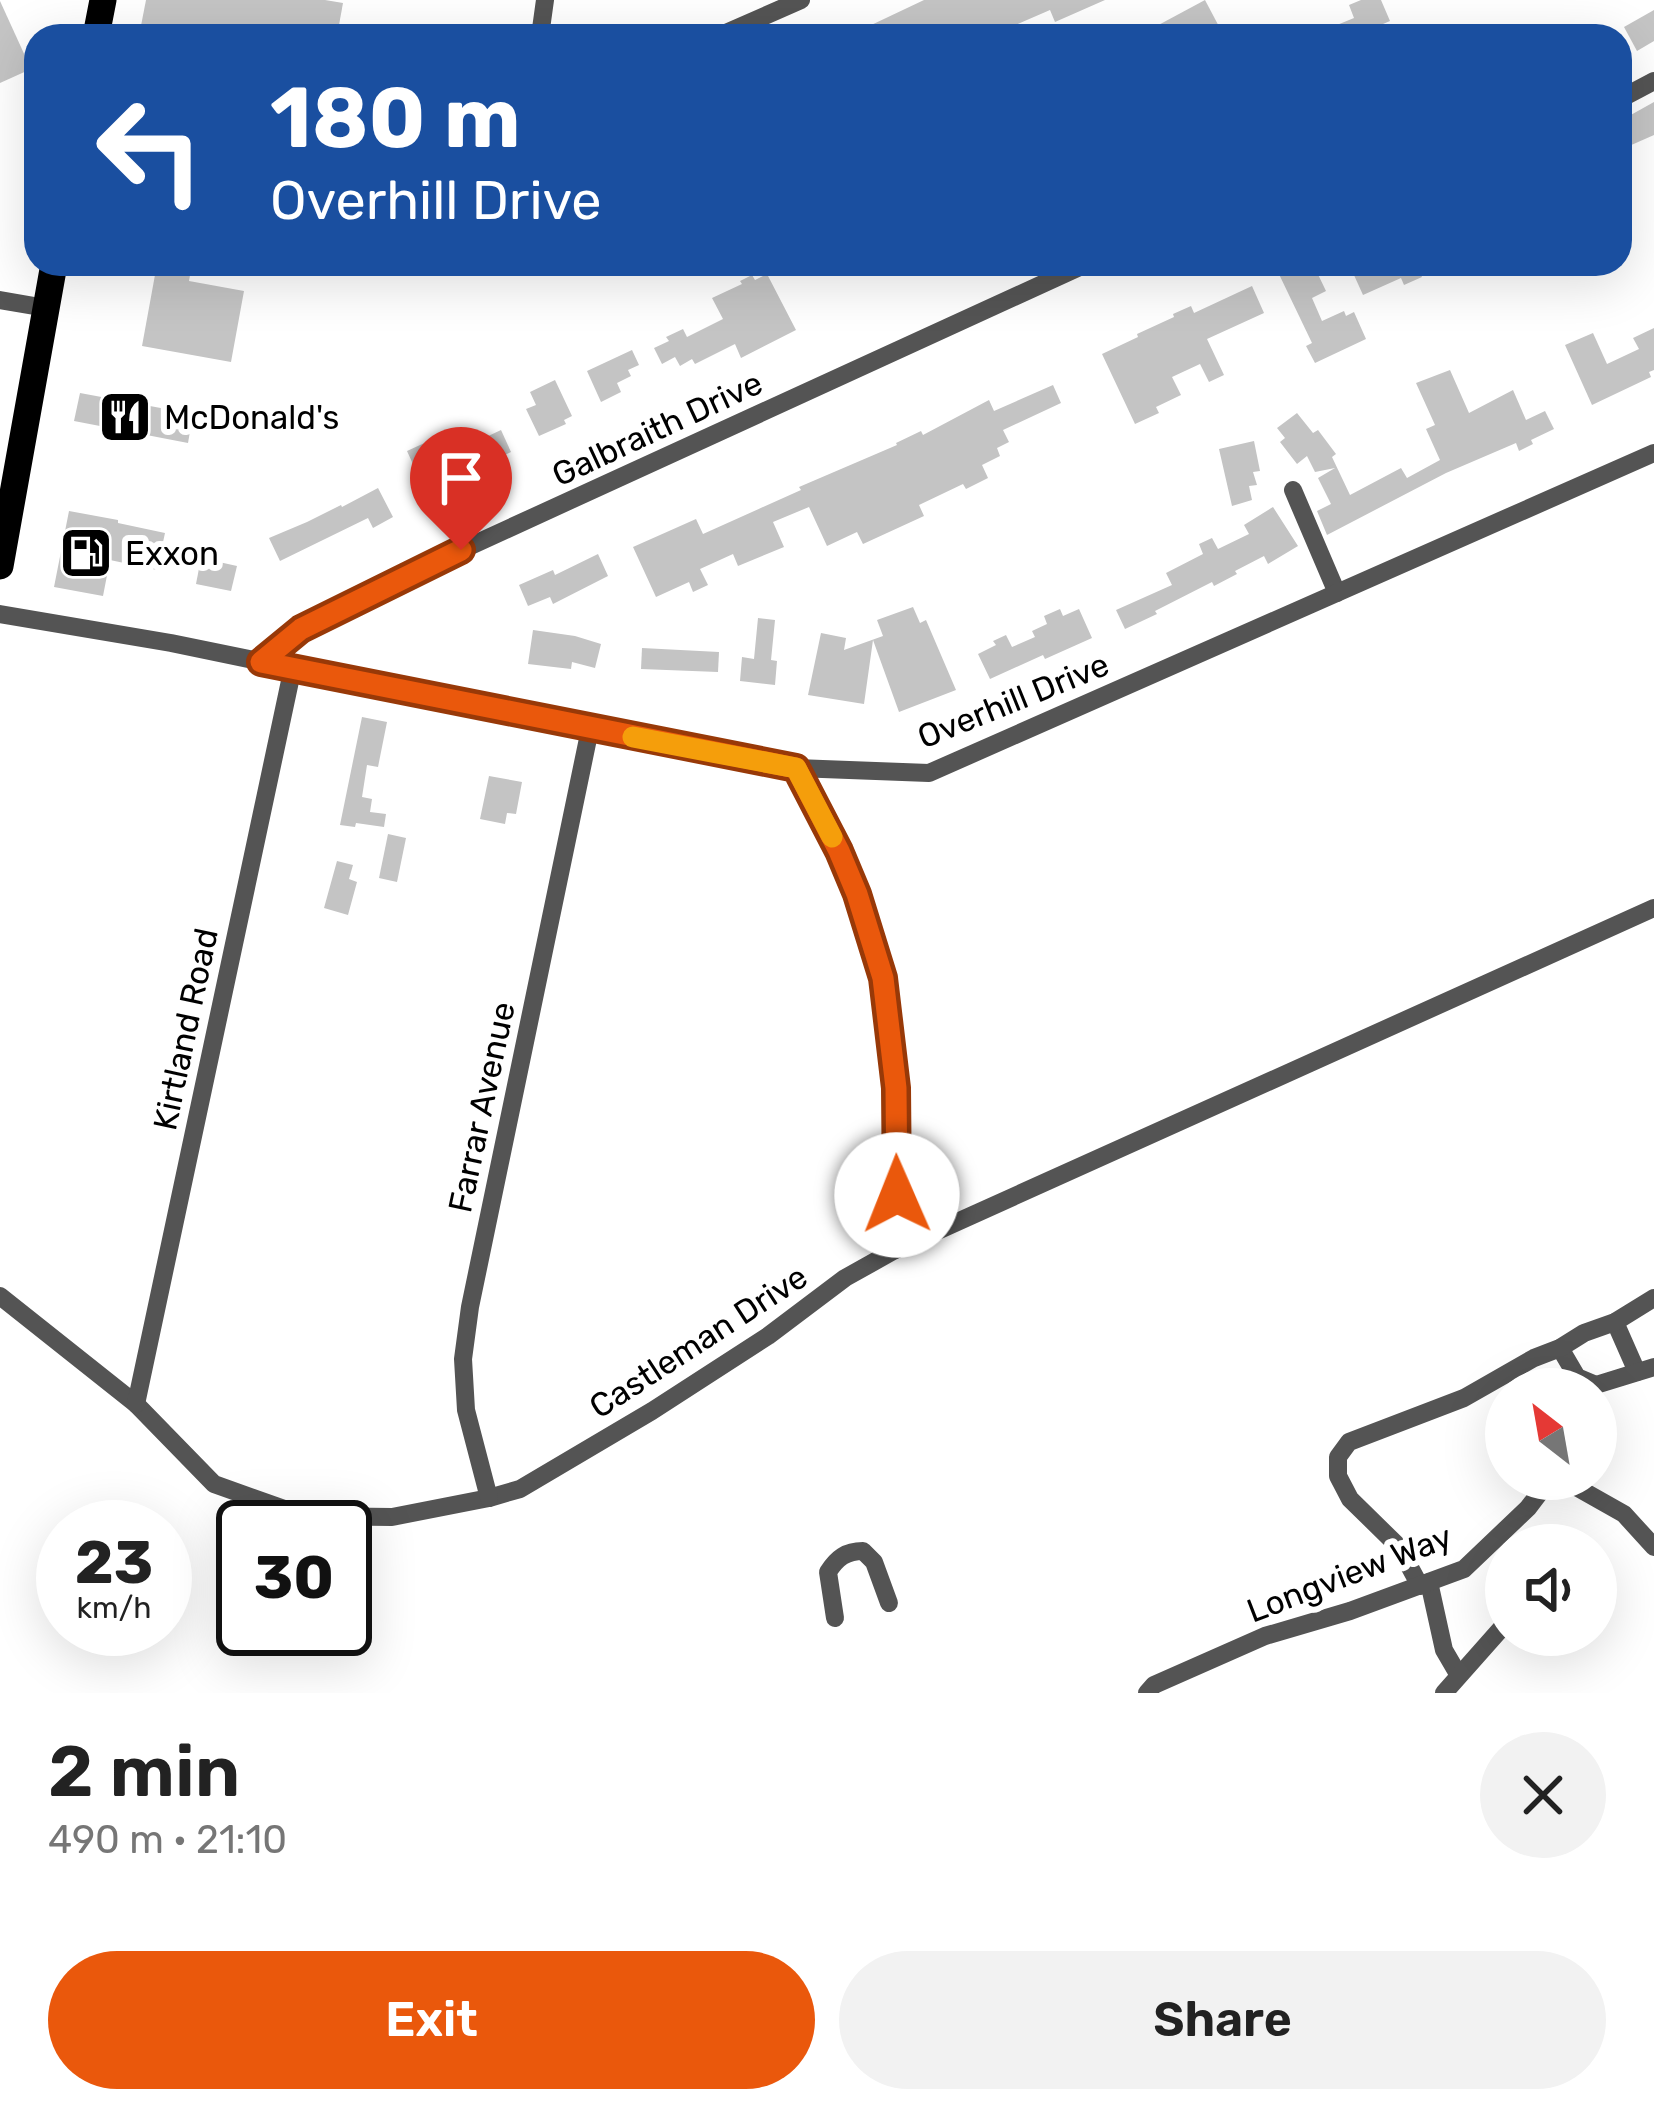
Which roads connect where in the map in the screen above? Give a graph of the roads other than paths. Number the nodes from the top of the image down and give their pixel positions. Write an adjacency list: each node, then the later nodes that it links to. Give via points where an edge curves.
1 (801, 0): 2 (street)
2 (746, 24)
3 (52, 276): 6 (main road)
4 (1060, 276): 12 (street, Galbraith Drive, via 383,586 301,629)
5 (0, 300): 6 (street)
6 (46, 308): 9 (main road)
7 (1654, 453): 10 (street, Overhill Drive)
8 (1293, 490): 10 (street)
9 (0, 566)
10 (1337, 593): 15 (street, Overhill Drive, via 929,773)
11 (0, 614): 12 (street, Overhill Drive)
12 (261, 662): 13 (street, Overhill Drive)
13 (293, 667): 14 (street, Overhill Drive); 25 (street, Kirtland Road)
14 (590, 729): 15 (street, Overhill Drive); 26 (street, Farrar Avenue, via 463,1359 466,1410)
15 (796, 768): 17 (street, via 857,894 883,978 896,1088)
16 (1654, 908): 17 (street, Castleman Drive)
17 (895, 1250): 26 (street, Castleman Drive, via 652,1411 520,1489)
18 (0, 1296): 25 (street, Castleman Drive)
19 (1654, 1298): 20 (street)
20 (1615, 1322): 21 (street); 23 (street)
21 (1560, 1348): 22 (street); 30 (street, via 1464,1398 1348,1442 1338,1457 1350,1499)
22 (1572, 1368)
23 (1646, 1369): 24 (street)
24 (1617, 1378)
25 (136, 1404): 26 (street, Castleman Drive, via 214,1484 304,1516 392,1517)
26 (489, 1498)
27 (1534, 1500): 30 (street, Longview Way, via 1464,1569)
28 (1599, 1500): 29 (street)
29 (1654, 1547)
30 (1424, 1584): 34 (street); 35 (street, Longview Way, via 1265,1636)
31 (889, 1604): 32 (street, via 874,1562 852,1551 828,1573)
32 (836, 1618)
33 (1485, 1645): 34 (street)
34 (1458, 1674): 36 (street)
35 (1148, 1693)
36 (1444, 1693)

